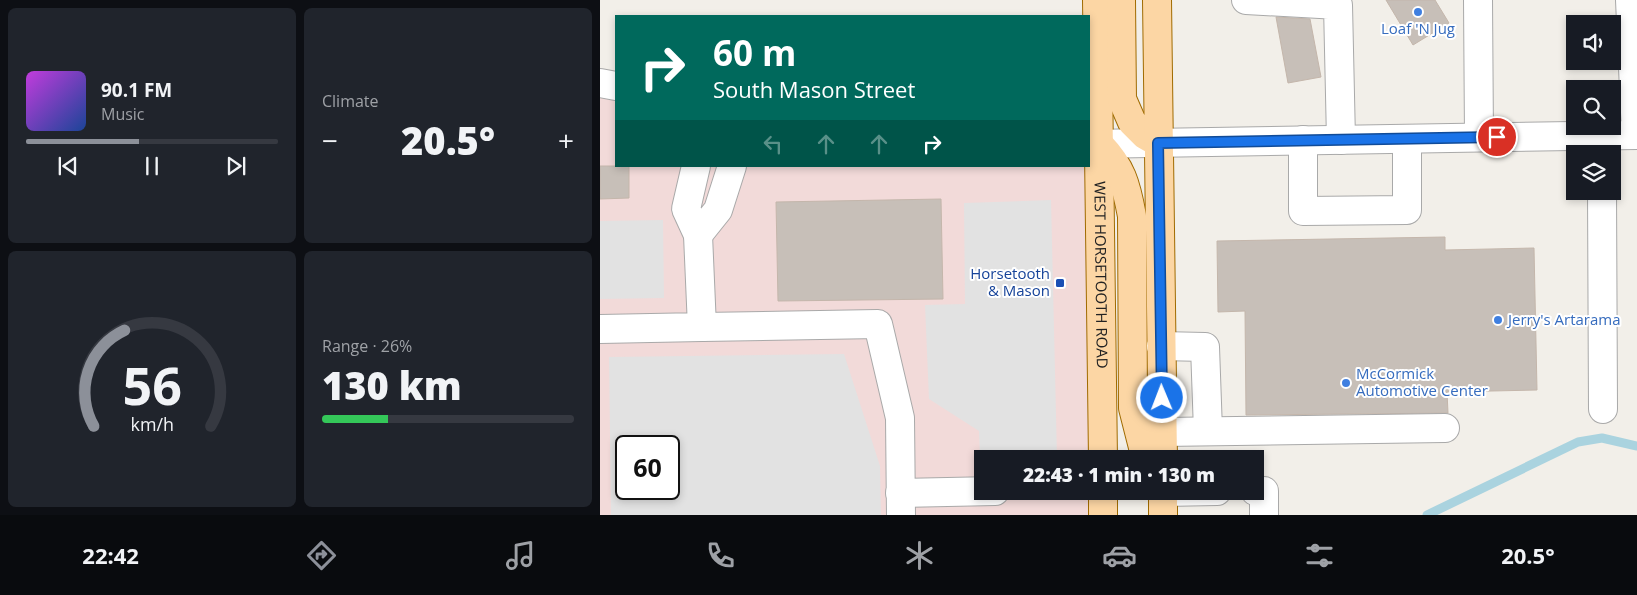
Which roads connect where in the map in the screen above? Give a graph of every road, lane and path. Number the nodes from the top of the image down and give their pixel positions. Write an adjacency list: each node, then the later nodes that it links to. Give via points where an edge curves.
1 (1096, 0): 15 (main road, WEST HORSETOOTH ROAD)
2 (1120, 0): 14 (main road, via 1122,99 1132,122)
3 (1157, 0): 14 (main road)
4 (1246, 0): 13 (street, via 1338,5)
5 (1478, 0): 10 (street)
6 (1630, 0): 9 (street)
7 (600, 83): 8 (street)
8 (615, 86)
9 (1637, 135): 16 (street)
10 (1479, 137): 11 (street); 16 (street)
11 (1407, 139): 12 (street, via 1407,210 1303,211); 13 (street)
12 (1303, 140): 13 (street); 14 (street)
13 (1341, 140)
14 (1158, 143): 15 (street); 23 (main road)
15 (1094, 144): 28 (main road, WEST HORSETOOTH ROAD); 29 (main road, via 1110,156 1126,185 1132,216 1133,408)
16 (1601, 144)
17 (696, 167): 20 (street, via 686,209)
18 (732, 167): 20 (street, via 718,210)
19 (1602, 200): 24 (street)
20 (698, 235): 21 (street)
21 (702, 327): 22 (street); 34 (street, via 878,324 900,418)
22 (600, 329)
23 (1161, 346): 26 (street, via 1205,347); 27 (main road)
24 (1604, 409)
25 (1445, 428): 26 (street)
26 (1208, 431): 27 (street)
27 (1163, 432): 30 (main road)
28 (1103, 450)
29 (1144, 450)
30 (1163, 450)
31 (974, 494): 34 (street)
32 (1103, 500): 35 (main road)
33 (1264, 500): 36 (street)
34 (901, 504)
35 (1104, 515)
36 (1264, 515)

